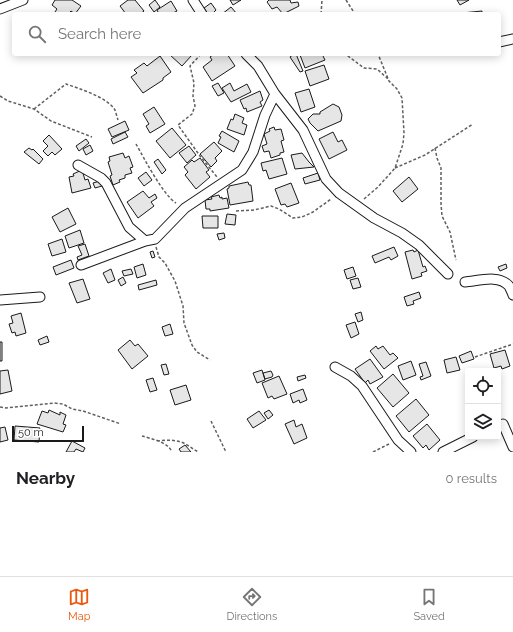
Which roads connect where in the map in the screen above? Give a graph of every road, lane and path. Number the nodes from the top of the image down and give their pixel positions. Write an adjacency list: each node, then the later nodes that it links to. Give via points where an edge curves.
1 (23, 0): 5 (street)
2 (193, 0): 6 (street)
3 (322, 0): 7 (path)
4 (346, 0): 8 (path)
5 (0, 9)
6 (201, 12)
7 (320, 12)
8 (354, 12)
9 (513, 39): 10 (street)
10 (501, 42)
11 (199, 56): 26 (path, via 190,66 195,87 195,106 192,114 178,125)
12 (248, 56): 16 (street, via 258,66)
13 (348, 56): 15 (path, via 364,68 377,69)
14 (379, 56): 15 (path)
15 (389, 81): 25 (path, via 401,95 403,108 403,144)
16 (275, 94): 26 (street, via 253,152 242,170); 27 (street, via 303,130 326,180)
17 (0, 96): 18 (path)
18 (34, 109): 19 (path, via 66,84 109,103); 21 (path, via 51,121)
19 (118, 120)
20 (473, 124): 23 (path)
21 (92, 137)
22 (136, 144): 29 (path, via 162,187 173,201)
23 (435, 148): 25 (path); 33 (path, via 441,168 442,216 450,232)
24 (78, 165): 32 (street, via 106,183 129,227)
25 (395, 168): 28 (path, via 378,188)
26 (222, 183): 29 (street)
27 (339, 193): 28 (street); 30 (path, via 302,217 293,218 271,206)
28 (357, 206): 35 (street, via 419,245)
29 (185, 208): 31 (street)
30 (236, 211)
31 (155, 239): 32 (street); 42 (path, via 159,257 175,281 183,306 184,323 192,345 197,352)
32 (145, 241): 34 (street)
33 (456, 260)
34 (81, 265)
35 (448, 274)
36 (465, 282): 37 (street, via 503,281)
37 (513, 295)
38 (40, 297): 39 (street)
39 (0, 300)
40 (513, 344): 41 (path)
41 (475, 357)
42 (210, 360)
43 (335, 367): 50 (street, via 362,386)
44 (0, 407): 46 (path, via 63,404)
45 (211, 421): 55 (path)
46 (122, 424)
47 (501, 425): 52 (street, via 503,424)
48 (142, 436): 49 (path)
49 (158, 440): 53 (path); 54 (path, via 179,442)
50 (398, 440): 56 (path); 57 (street)
51 (467, 440): 58 (street)
52 (513, 447)
53 (172, 452)
54 (199, 452)
55 (226, 452)
56 (373, 452)
57 (411, 452)
58 (443, 452)

